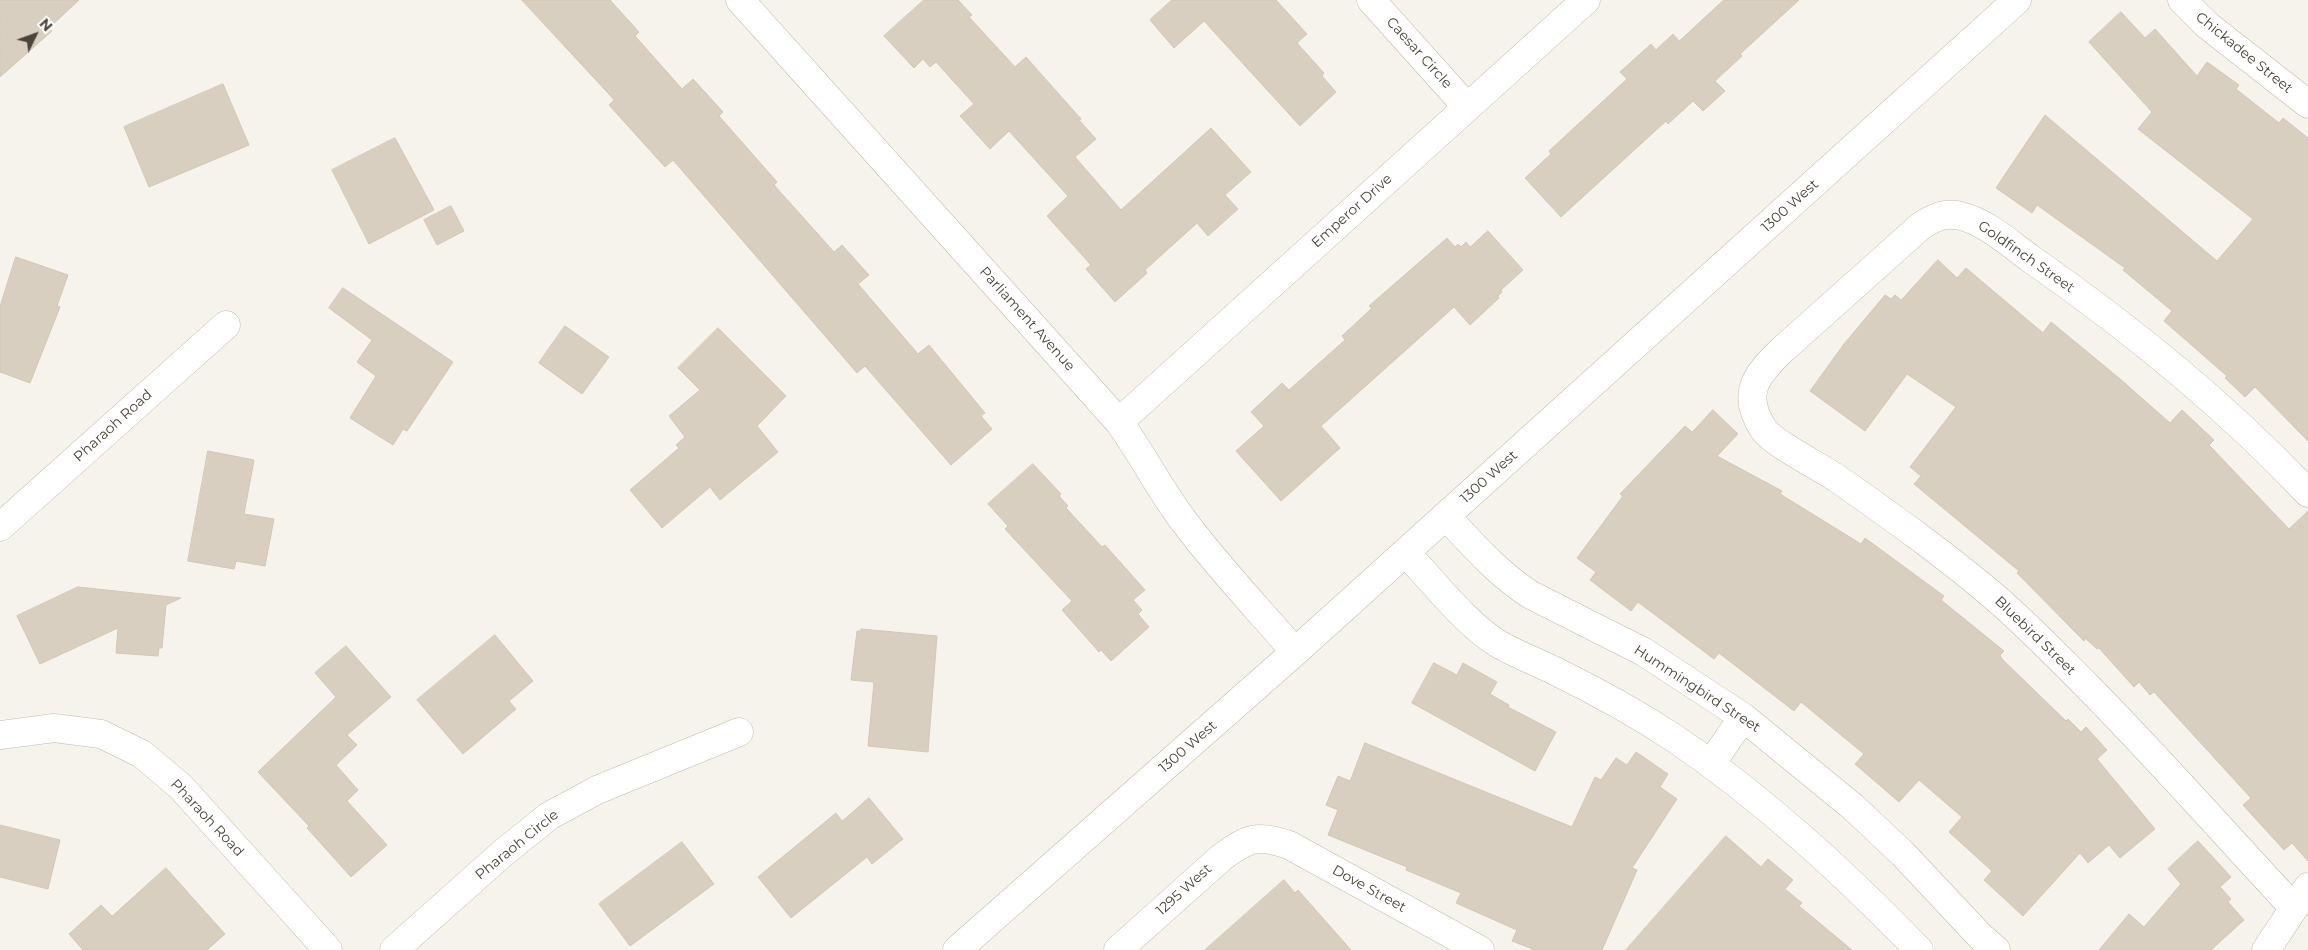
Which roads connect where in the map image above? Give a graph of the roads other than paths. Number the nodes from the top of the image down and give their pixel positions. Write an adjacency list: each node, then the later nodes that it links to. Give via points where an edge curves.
1 (740, 0): 10 (street, Parliament Avenue)
2 (1371, 0): 7 (street, Caesar Circle)
3 (1586, 0): 7 (street, Emperor Drive)
4 (2017, 0): 12 (street, 1300 West)
5 (2182, 0): 6 (street, Chickadee Street, via 2207,25)
6 (2308, 104)
7 (1467, 107): 10 (street, Emperor Drive)
8 (226, 325): 13 (street, Pharaoh Road)
9 (1752, 401): 11 (street, Goldfinch Street, via 1753,386 1760,371 1782,350 1922,225 1935,217 1949,214 1974,220 1994,233 2146,345 2218,407); 21 (street, Bluebird Street, via 1766,432 1907,529 2033,631)
10 (1119, 422): 15 (street, Parliament Avenue, via 1186,525)
11 (2308, 494)
12 (1446, 516): 14 (street, 1300 West); 16 (street, Hummingbird Street, via 1498,572 1514,584 1644,652)
13 (0, 527)
14 (1406, 553): 15 (street, 1300 West); 19 (street, via 1479,630 1498,644 1621,706)
15 (1296, 652): 24 (street, 1300 West)
16 (1743, 717): 19 (street); 28 (street, Hummingbird Street, via 1853,807)
17 (739, 732): 23 (street, Pharaoh Circle, via 597,790 549,816)
18 (0, 735): 22 (street, Pharaoh Road, via 54,728 101,734 142,754 181,787)
19 (1711, 764): 27 (street, via 1823,855)
20 (1255, 837): 25 (street, 1295 West, via 1222,857); 26 (street, Dove Street, via 1288,845)
21 (2300, 897): 29 (street)
22 (328, 950)
23 (394, 950)
24 (958, 950)
25 (1118, 950)
26 (1480, 950)
27 (1919, 950)
28 (1996, 950)
29 (2266, 950)

